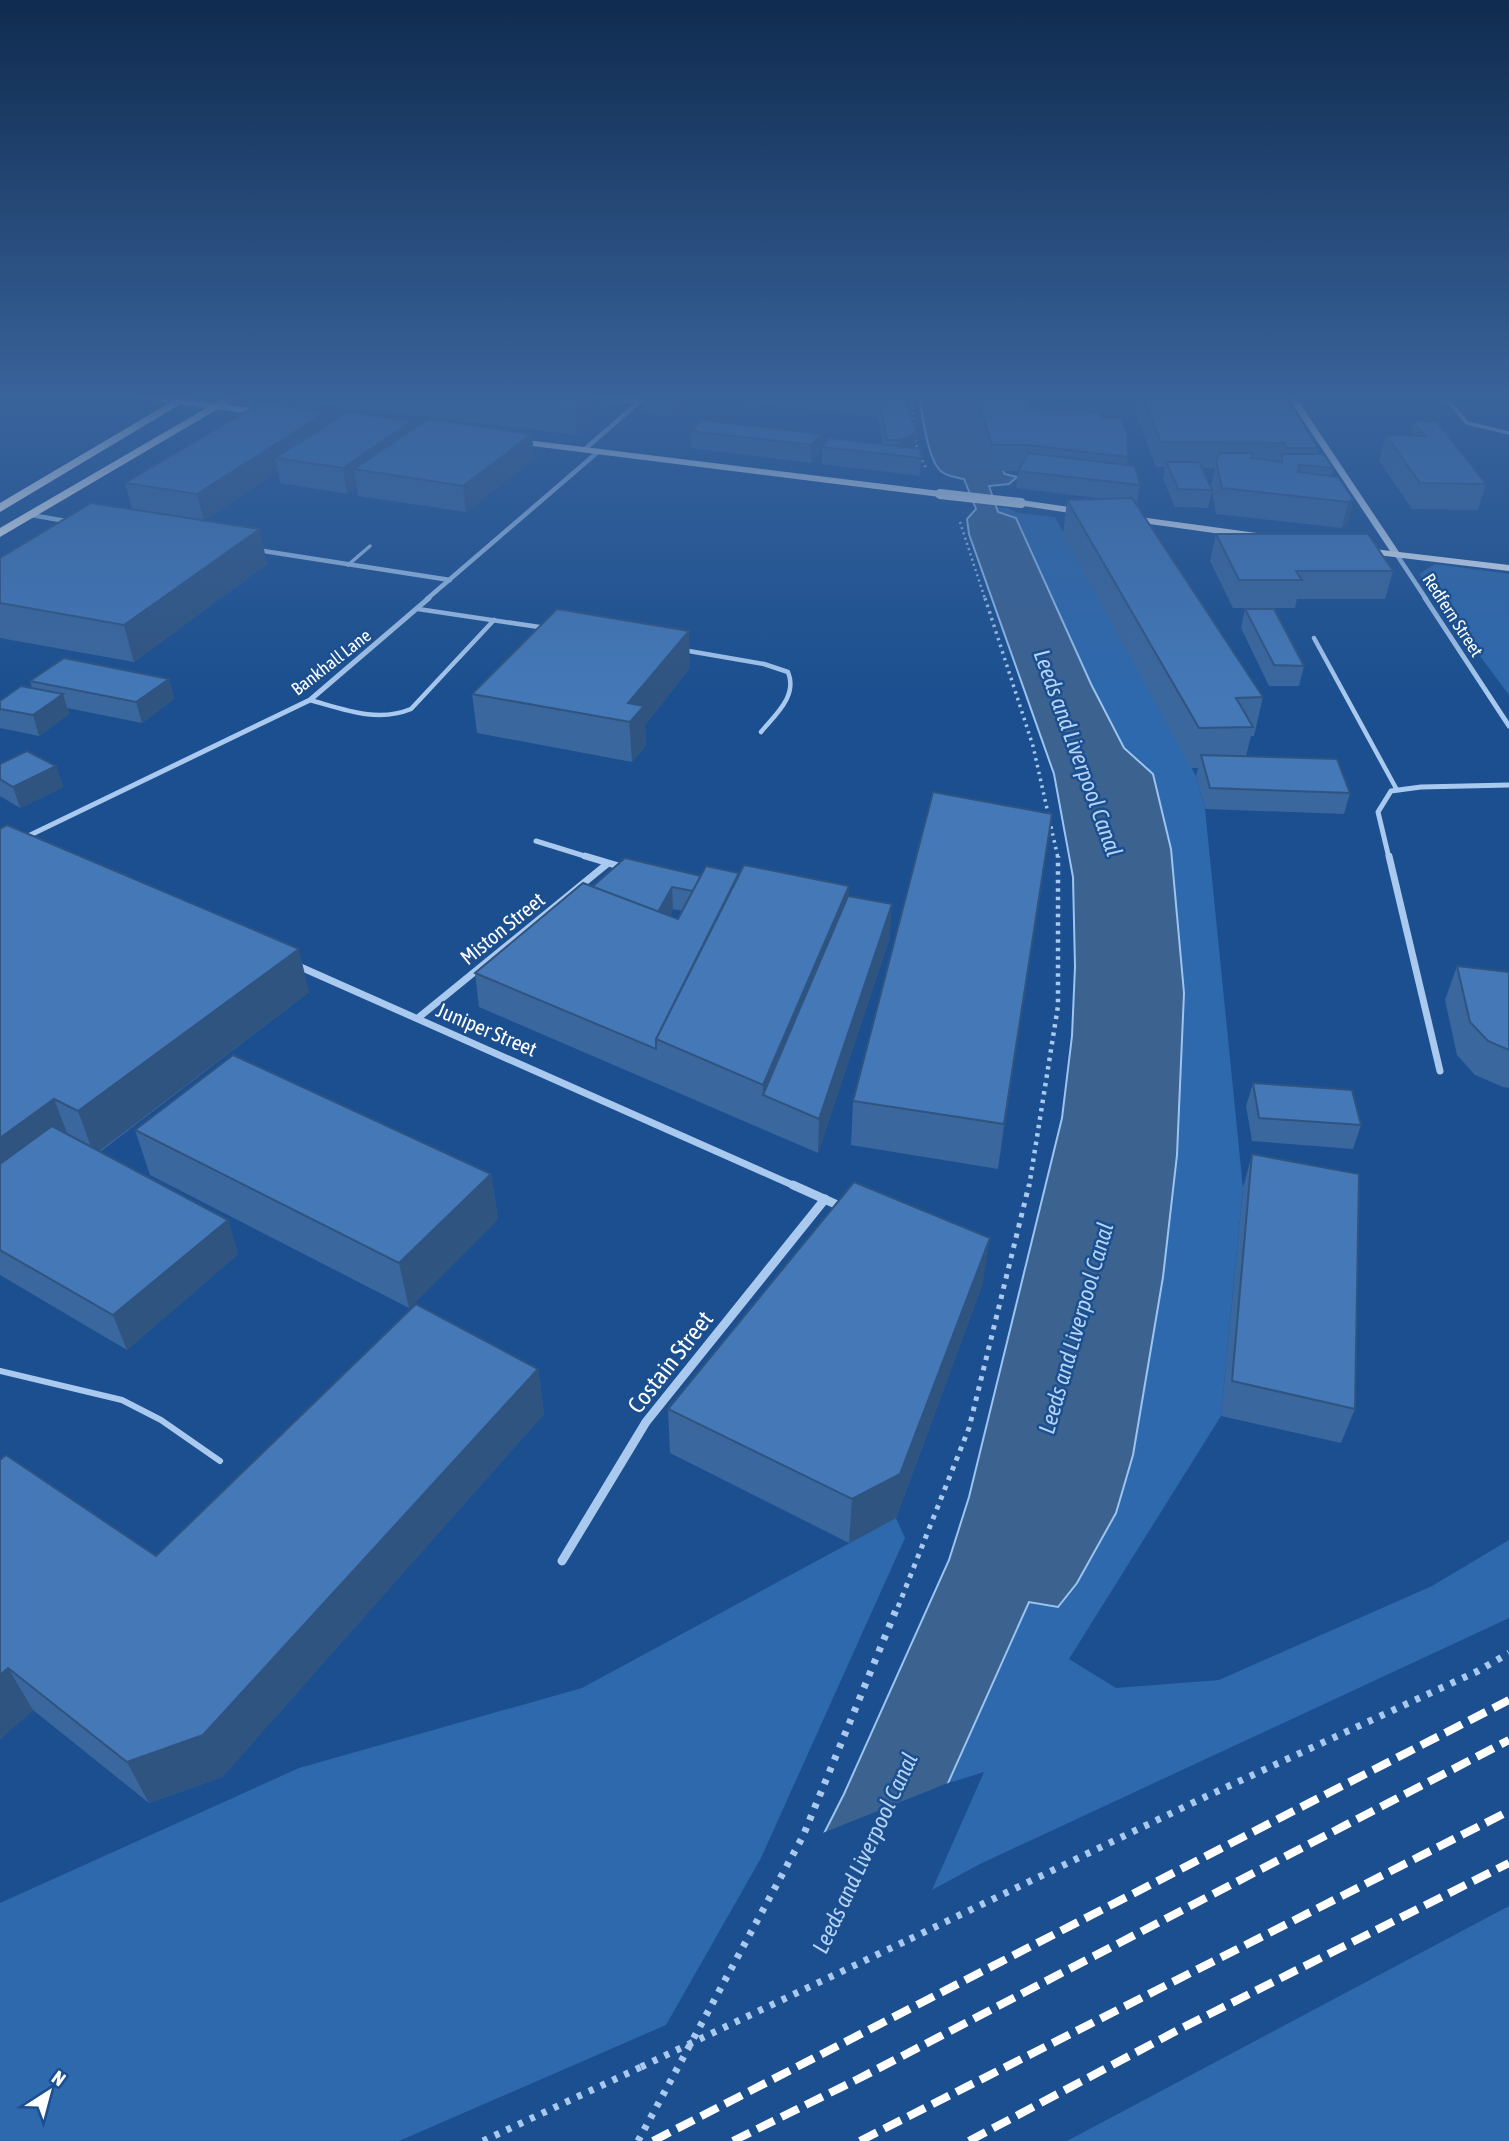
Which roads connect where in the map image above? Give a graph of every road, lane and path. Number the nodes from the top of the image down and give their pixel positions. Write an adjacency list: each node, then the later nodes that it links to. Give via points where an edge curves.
1 (19, 496): 6 (highway)
2 (62, 496): 9 (highway)
3 (547, 496): 20 (street, Bankhall Lane)
4 (957, 496): 8 (main road, bridge)
5 (1358, 496): 17 (main road)
6 (0, 508)
7 (963, 514): 45 (path, via 960,522 1034,746 1058,857 1058,1006 1034,1167 970,1428 922,1548 803,1836)
8 (1101, 514)
9 (31, 515): 11 (street); 12 (highway)
10 (1115, 516): 13 (main road)
11 (83, 523)
12 (0, 533)
13 (1276, 538)
14 (370, 546): 18 (lane)
15 (246, 548): 18 (street)
16 (1343, 548): 17 (main road)
17 (1397, 555): 19 (main road); 27 (street, Redfern Street)
18 (348, 565): 20 (street)
19 (1509, 568)
20 (450, 580): 21 (street, Bankhall Lane)
21 (418, 609): 22 (lane); 26 (street, Bankhall Lane)
22 (494, 620): 23 (lane); 26 (lane, via 402,714)
23 (548, 629)
24 (1314, 638): 30 (lane)
25 (670, 648): 28 (lane, via 788,671 793,684 789,696)
26 (310, 700): 32 (street, Bankhall Lane, via 15,842)
27 (1509, 726)
28 (761, 732)
29 (1509, 786): 30 (street)
30 (1397, 790): 37 (street, via 1391,791 1378,811)
31 (536, 841): 33 (street)
32 (27, 848)
33 (607, 864): 34 (street); 36 (street, Miston Street)
34 (634, 869)
35 (292, 963): 36 (street, Juniper Street)
36 (418, 1018): 38 (street, Juniper Street)
37 (1440, 1072)
38 (825, 1199): 39 (street, Juniper Street); 42 (street, Costain Street, via 646,1422)
39 (849, 1210)
40 (0, 1371): 41 (lane, via 71,1384 124,1401)
41 (220, 1461)
42 (562, 1561)
43 (1509, 1653): 44 (path, bridge)
44 (483, 2141)
45 (638, 2141)

